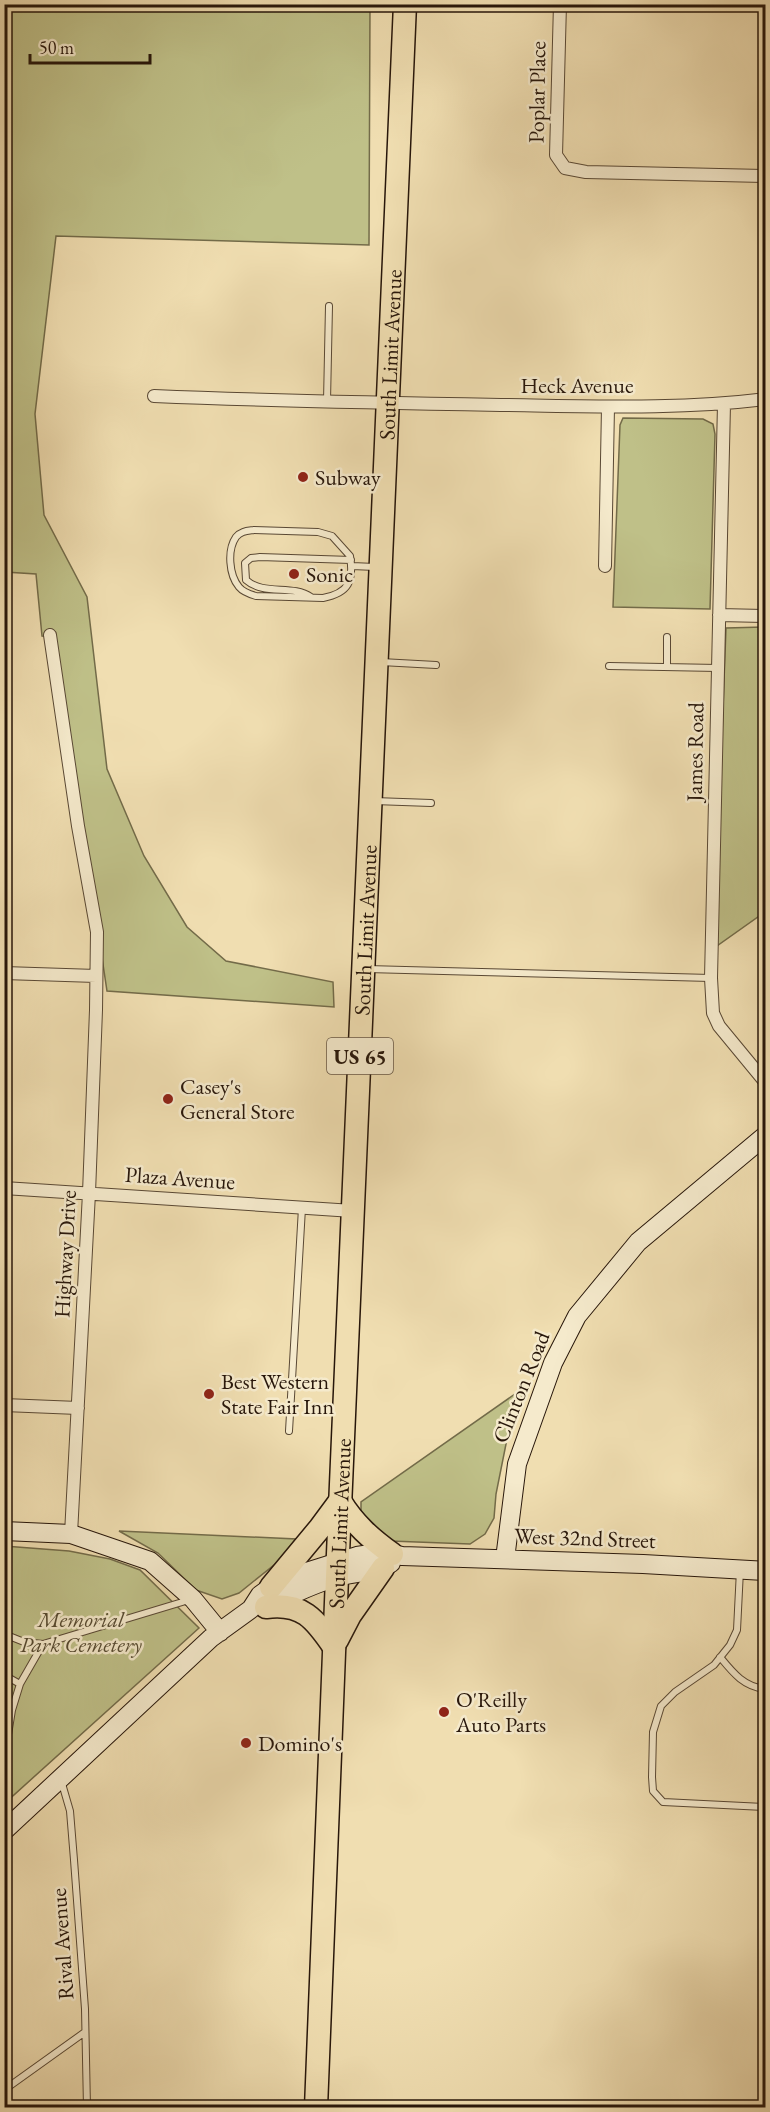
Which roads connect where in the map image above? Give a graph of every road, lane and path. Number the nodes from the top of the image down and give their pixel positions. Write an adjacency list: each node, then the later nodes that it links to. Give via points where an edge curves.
1 (405, 4): 8 (highway, South Limit Avenue / US 65)
2 (560, 4): 3 (street, Poplar Place, via 556,155 561,164 572,171 586,172)
3 (765, 176)
4 (329, 306): 7 (lane)
5 (154, 396): 7 (street, Heck Avenue)
6 (765, 399): 9 (street, Heck Avenue)
7 (327, 401): 8 (street, Heck Avenue)
8 (388, 403): 10 (street, Heck Avenue); 13 (highway, South Limit Avenue / US 65)
9 (724, 404): 10 (street, Heck Avenue); 15 (street, James Road)
10 (608, 407): 12 (street)
11 (351, 563): 13 (lane); 14 (lane, via 349,585 332,596); 14 (lane, via 260,556 245,563 246,580 252,586 295,591); 14 (lane, via 343,546 332,536 318,532 254,530 236,537 231,570 245,593)
12 (605, 566)
13 (381, 567): 19 (highway, South Limit Avenue / US 65)
14 (312, 598)
15 (719, 615): 16 (street); 23 (street, James Road)
16 (765, 616)
17 (50, 635): 28 (street, Highway Drive, via 97,932)
18 (667, 637): 22 (lane)
19 (377, 662): 20 (lane); 24 (highway, South Limit Avenue / US 65)
20 (436, 665)
21 (609, 666): 22 (lane)
22 (667, 667): 23 (lane)
23 (718, 668): 29 (street, James Road)
24 (371, 801): 25 (lane); 26 (highway, South Limit Avenue / US 65)
25 (431, 803)
26 (364, 969): 29 (lane); 35 (highway, South Limit Avenue / US 65)
27 (4, 973): 28 (street)
28 (96, 976): 33 (street, Highway Drive)
29 (711, 978): 30 (street, James Road, via 713,1013 719,1026)
30 (765, 1083)
31 (765, 1135): 42 (street, Clinton Road, via 638,1242 577,1316 552,1363 517,1464)
32 (4, 1188): 33 (street, Plaza Avenue)
33 (89, 1193): 34 (street, Plaza Avenue); 37 (street, Highway Drive)
34 (302, 1208): 35 (street, Plaza Avenue); 38 (lane)
35 (353, 1211): 39 (highway, South Limit Avenue / US 65)
36 (4, 1405): 37 (street)
37 (78, 1408): 41 (street, Highway Drive)
38 (289, 1431)
39 (340, 1501): 43 (highway, via 350,1518); 44 (highway, South Limit Avenue / US 65); 48 (highway)
40 (4, 1531): 41 (street)
41 (71, 1534): 47 (street, via 150,1561)
42 (505, 1559): 43 (street, West 32nd Street); 45 (street, West 32nd Street)
43 (393, 1560): 44 (street, West 32nd Street); 52 (highway, via 350,1615)
44 (337, 1569): 48 (street, West 32nd Street, via 299,1591); 52 (highway, South Limit Avenue / US 65)
45 (740, 1570): 46 (street, West 32nd Street); 53 (lane, via 737,1630)
46 (765, 1571)
47 (193, 1599): 49 (street); 51 (lane)
48 (263, 1601): 49 (street, West 32nd Street); 52 (highway, via 302,1611 323,1630)
49 (220, 1632): 58 (street, West 32nd Street)
50 (4, 1634): 51 (lane)
51 (43, 1644): 55 (lane)
52 (334, 1647): 64 (highway, South Limit Avenue / US 65)
53 (720, 1657): 56 (lane, via 739,1680); 59 (lane, via 661,1706 653,1732 653,1791 663,1802)
54 (4, 1675): 55 (lane)
55 (20, 1684): 57 (lane)
56 (765, 1689)
57 (4, 1759)
58 (61, 1779): 60 (street, West 32nd Street); 61 (lane, Rival Avenue, via 70,1810)
59 (765, 1807)
60 (4, 1831)
61 (86, 2032): 62 (lane); 63 (lane, Rival Avenue)
62 (4, 2090)
63 (87, 2108)
64 (316, 2108)

